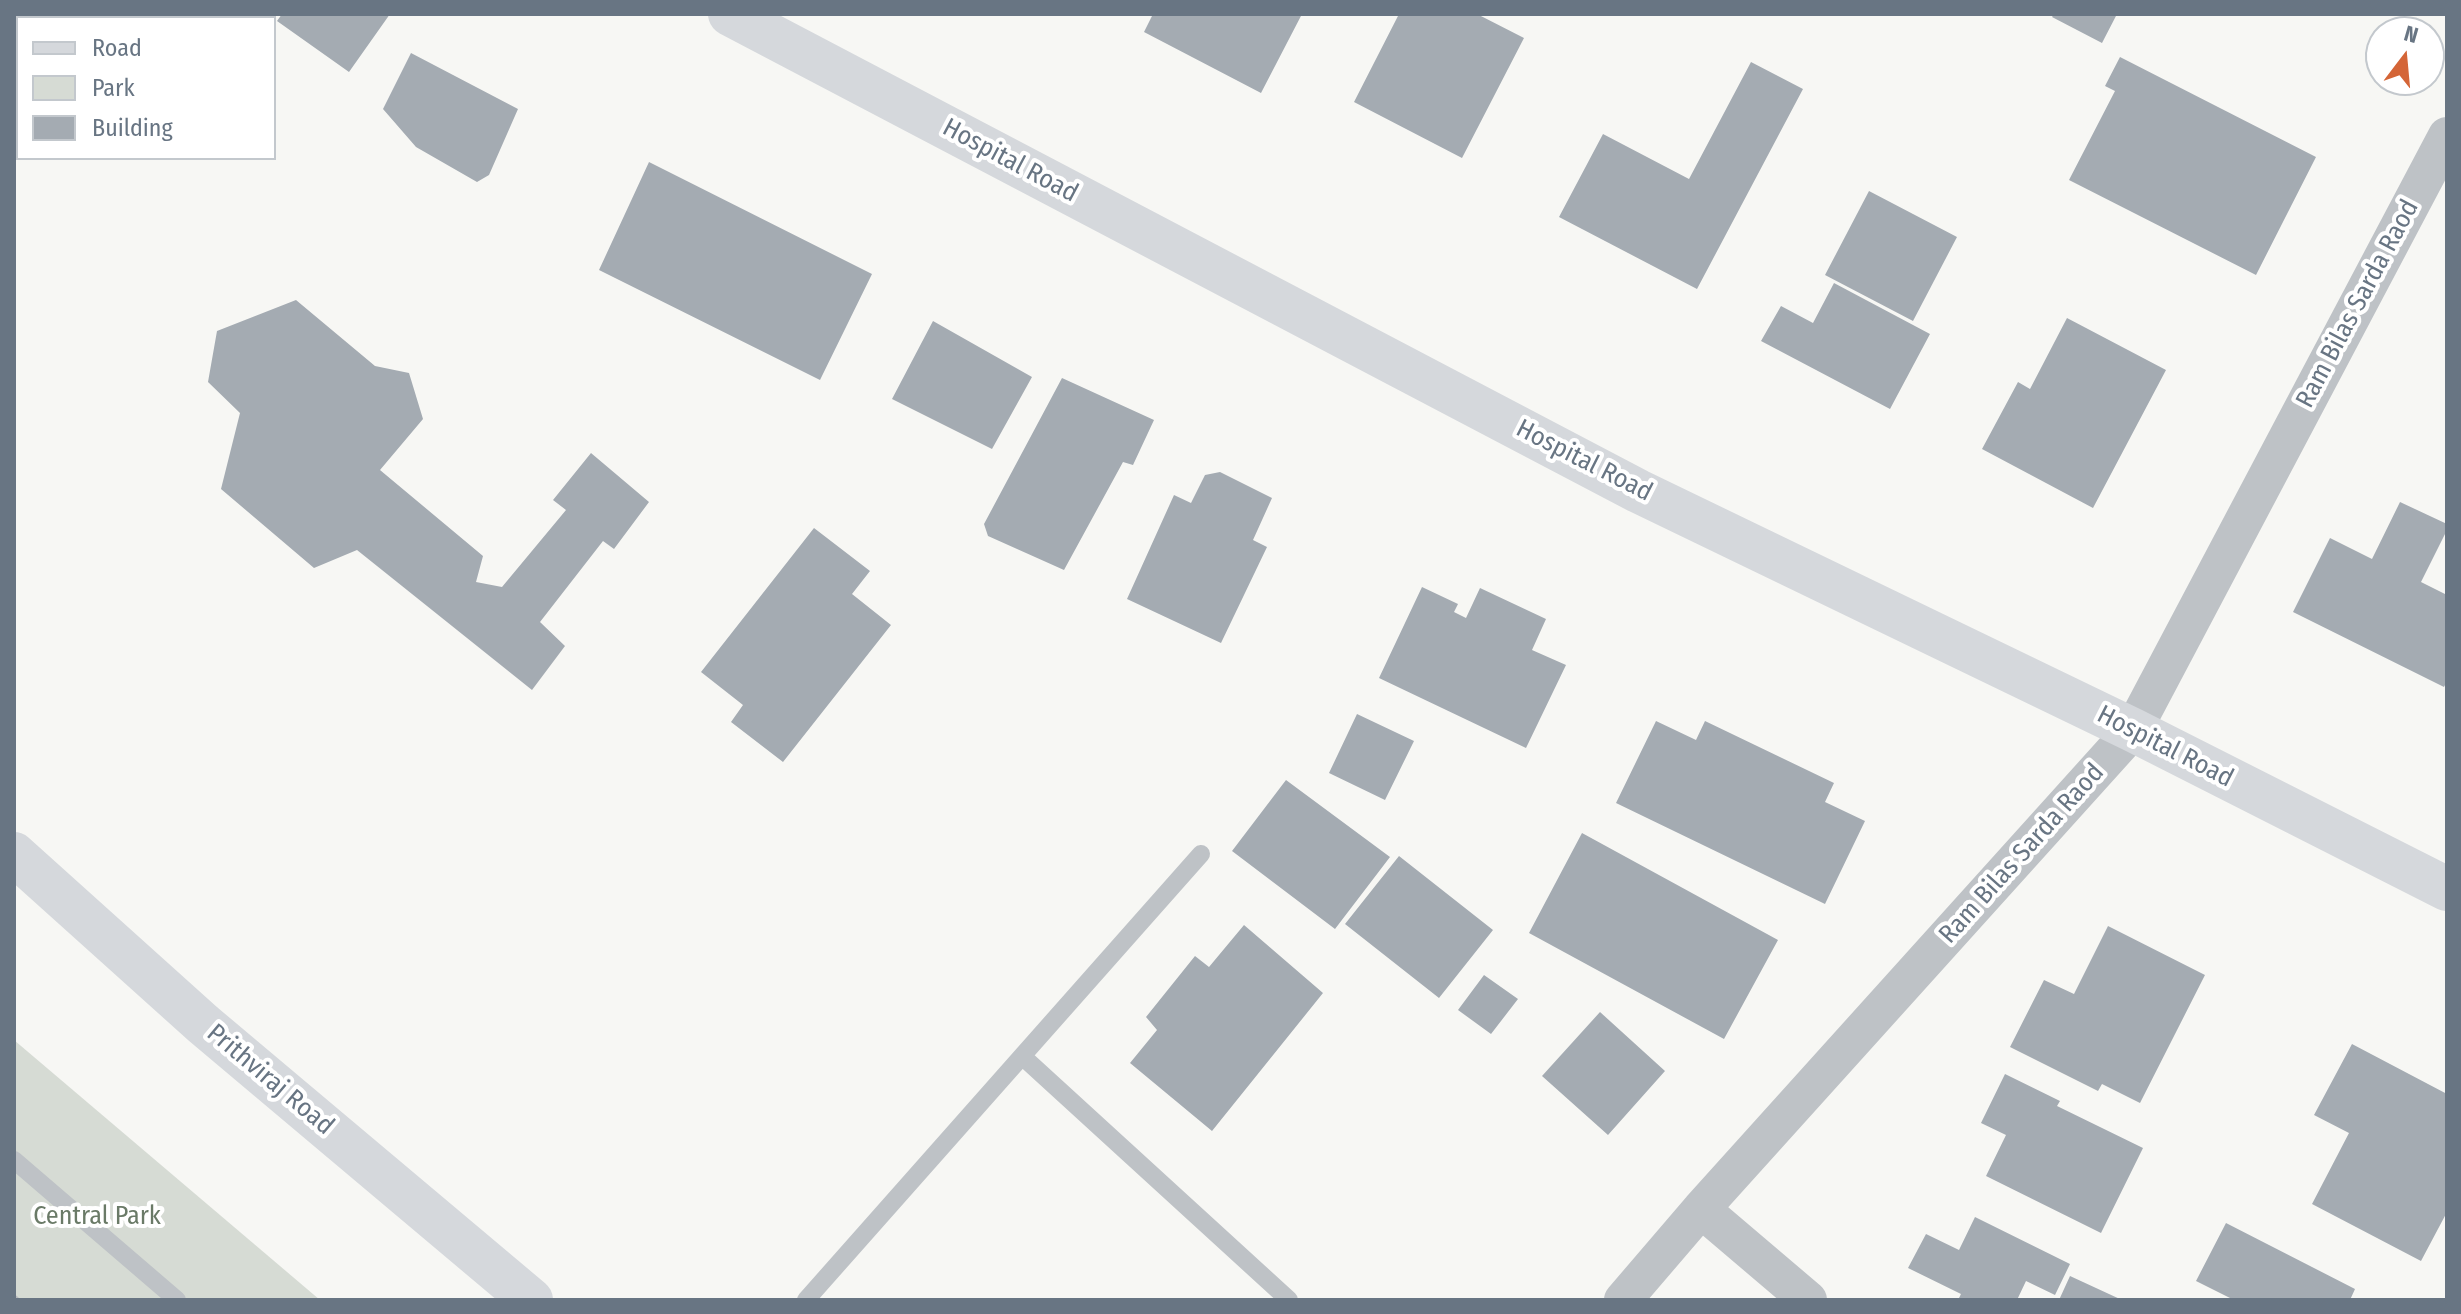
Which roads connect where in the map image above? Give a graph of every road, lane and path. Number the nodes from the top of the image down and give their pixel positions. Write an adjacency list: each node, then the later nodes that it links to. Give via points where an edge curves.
1 (730, 14): 3 (street, Hospital Road, via 1638,491)
2 (2447, 136): 3 (street, Ram Bilas Sarda Raod)
3 (2133, 730): 6 (street, Hospital Road); 9 (street, Ram Bilas Sarda Raod)
4 (14, 854): 11 (street, Prithviraj Road, via 203,1024)
5 (1201, 854): 7 (lane)
6 (2447, 889)
7 (1022, 1056): 12 (lane); 13 (lane)
8 (14, 1160): 10 (lane)
9 (1701, 1209): 14 (street, Ram Bilas Sarda Raod); 15 (street)
10 (177, 1300)
11 (531, 1300)
12 (806, 1300)
13 (1289, 1300)
14 (1623, 1300)
15 (1808, 1300)

